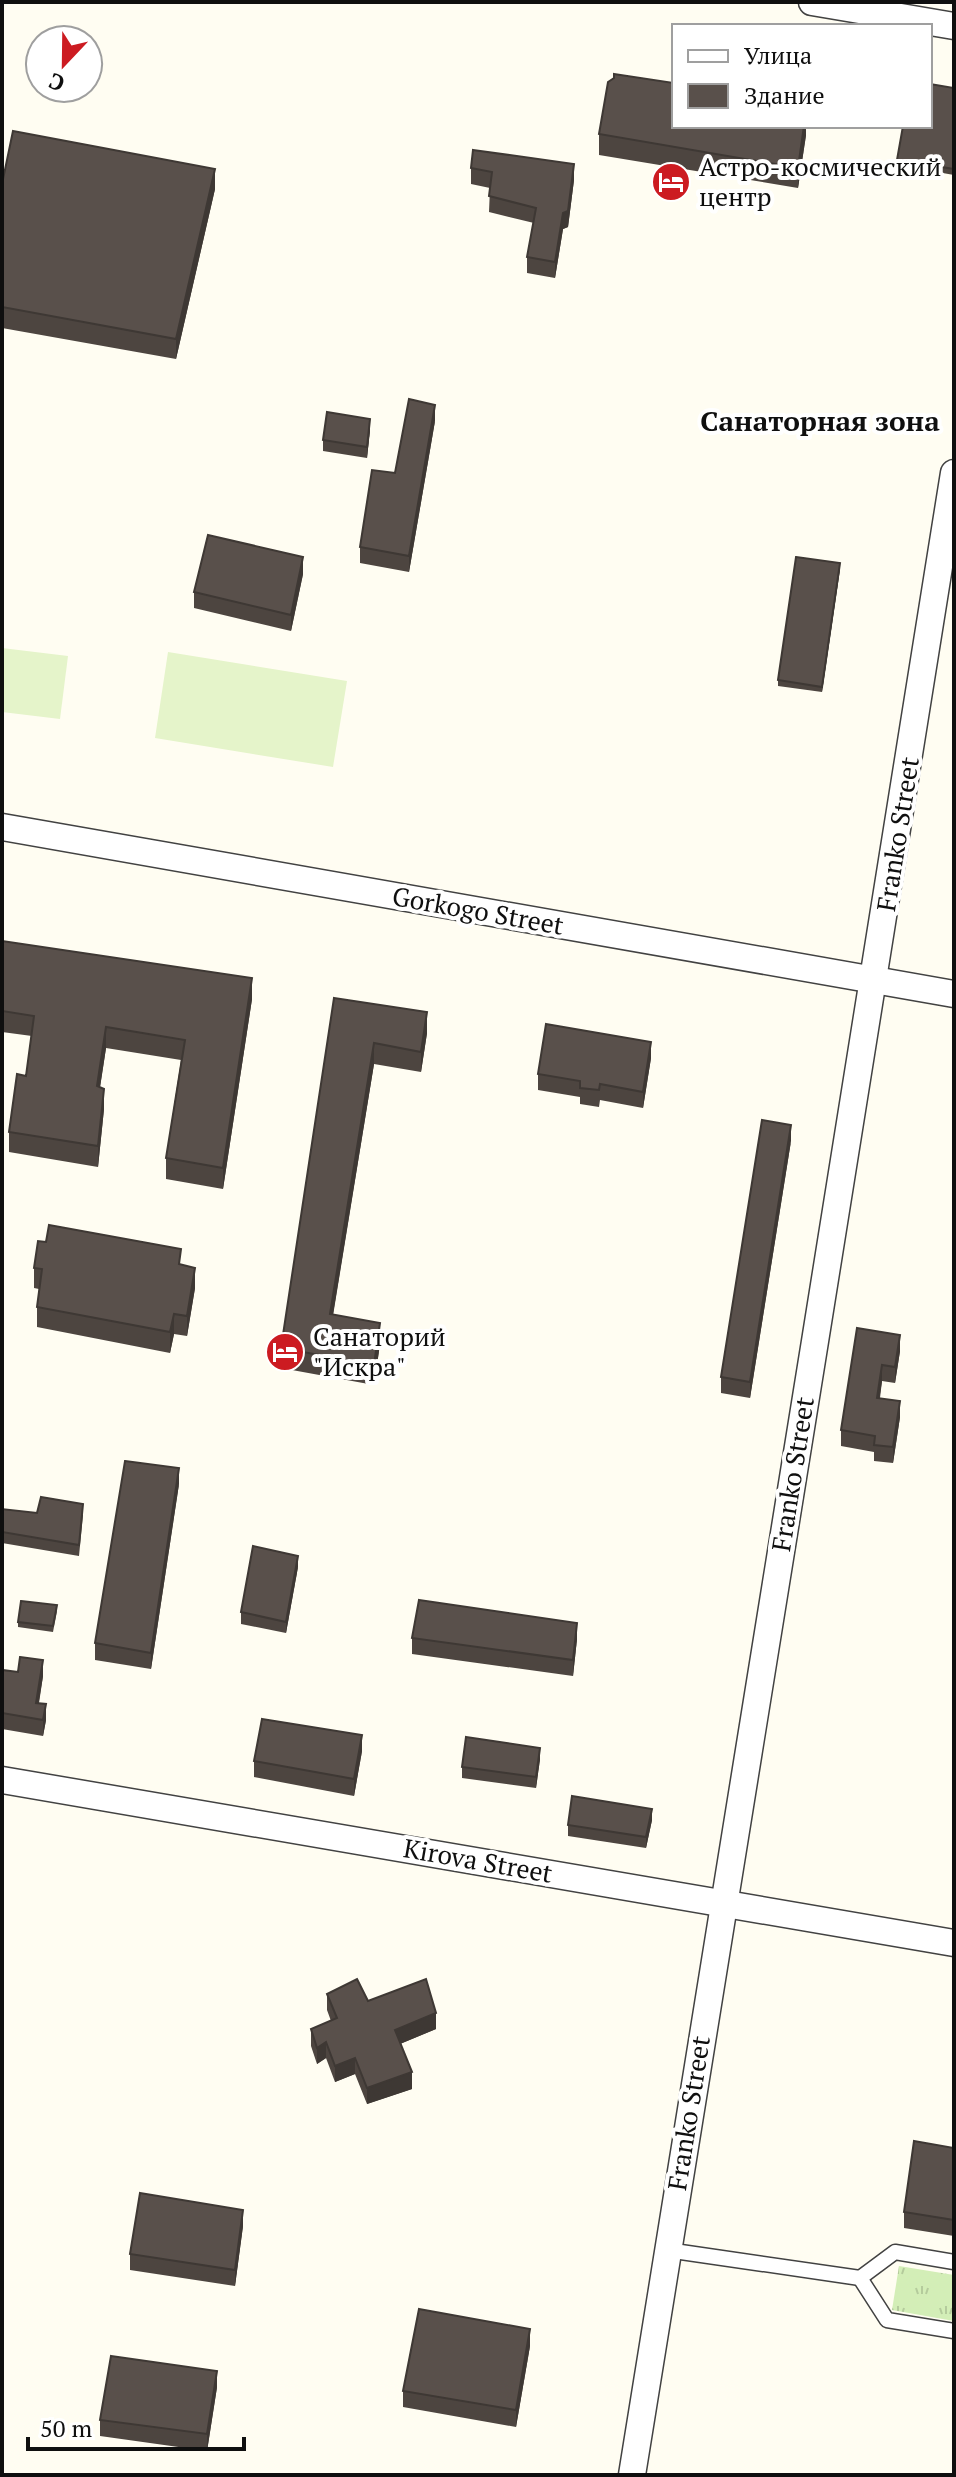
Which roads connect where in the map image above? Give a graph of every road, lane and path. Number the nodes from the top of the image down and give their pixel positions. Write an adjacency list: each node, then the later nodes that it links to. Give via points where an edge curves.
1 (812, 2): 2 (street)
2 (954, 26)
3 (954, 473): 5 (street, Franko Street)
4 (2, 827): 5 (street, Gorkogo Street)
5 (875, 980): 6 (street, Gorkogo Street); 8 (street, Franko Street)
6 (954, 994)
7 (2, 1780): 8 (street, Kirova Street)
8 (722, 1903): 9 (street, Kirova Street); 10 (street, Franko Street)
9 (954, 1943)
10 (667, 2250): 12 (lane); 14 (street, Franko Street)
11 (954, 2262): 12 (lane, via 895,2252)
12 (860, 2278): 13 (lane, via 887,2320)
13 (954, 2331)
14 (632, 2475)

